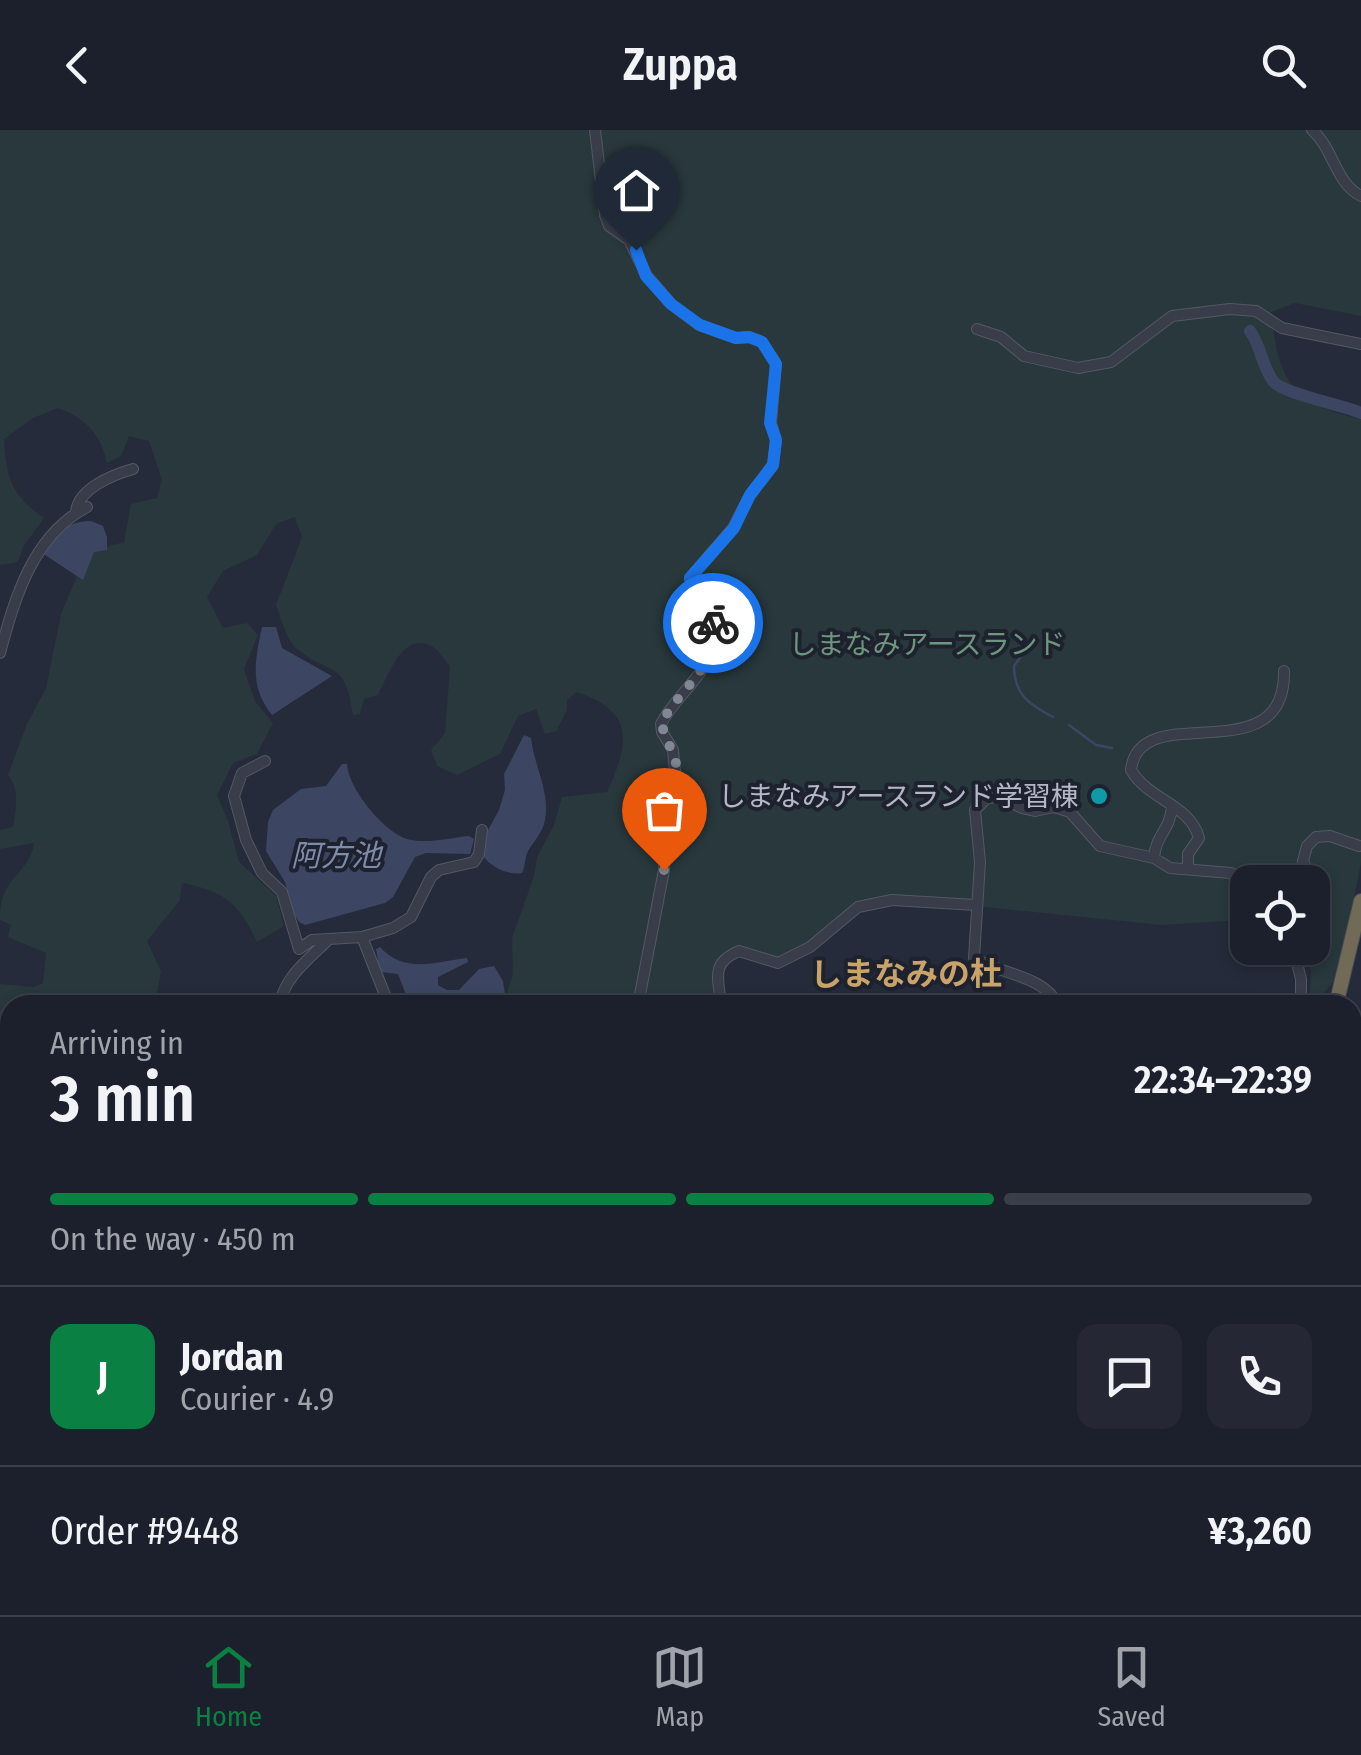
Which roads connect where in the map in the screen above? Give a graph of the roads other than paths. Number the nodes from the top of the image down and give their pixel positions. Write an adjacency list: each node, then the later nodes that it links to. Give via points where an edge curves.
1 (595, 130): 24 (street, via 605,215 629,240 646,276 700,325 762,342 776,364 773,465 734,528 690,578 714,636 700,675 661,724 676,772)
2 (1312, 130): 3 (street, via 1329,148 1345,184)
3 (1361, 196)
4 (978, 328): 5 (street, via 1024,356 1078,368 1110,362 1172,316 1230,309)
5 (1361, 344)
6 (133, 468): 7 (street, via 76,500 81,510 64,519 20,589)
7 (0, 653)
8 (1284, 670): 10 (street, via 1280,700 1260,721 1158,737 1140,748 1130,766 1133,775)
9 (265, 761): 20 (street, via 242,773 236,786 246,840 262,874 282,892 299,949)
10 (1172, 806): 13 (street); 15 (street, via 1195,823 1199,838 1188,854)
11 (482, 830): 19 (street, via 474,862 439,870 411,917)
12 (1359, 846): 14 (street, via 1316,837 1307,846)
13 (1154, 858): 15 (street, via 1170,868); 18 (street, via 1100,846 1070,812 988,798 975,810)
14 (1305, 865)
15 (1193, 869): 16 (street)
16 (1230, 873)
17 (1361, 902): 28 (highway)
18 (976, 905): 25 (street, via 892,900 858,907 810,947 778,963 740,951 723,958); 26 (street, via 974,958)
19 (362, 937): 20 (street); 23 (street)
20 (328, 940): 22 (street)
21 (1297, 965): 27 (street)
22 (282, 995)
23 (385, 995)
24 (640, 995)
25 (720, 995)
26 (1051, 995)
27 (1300, 995)
28 (1338, 995)

